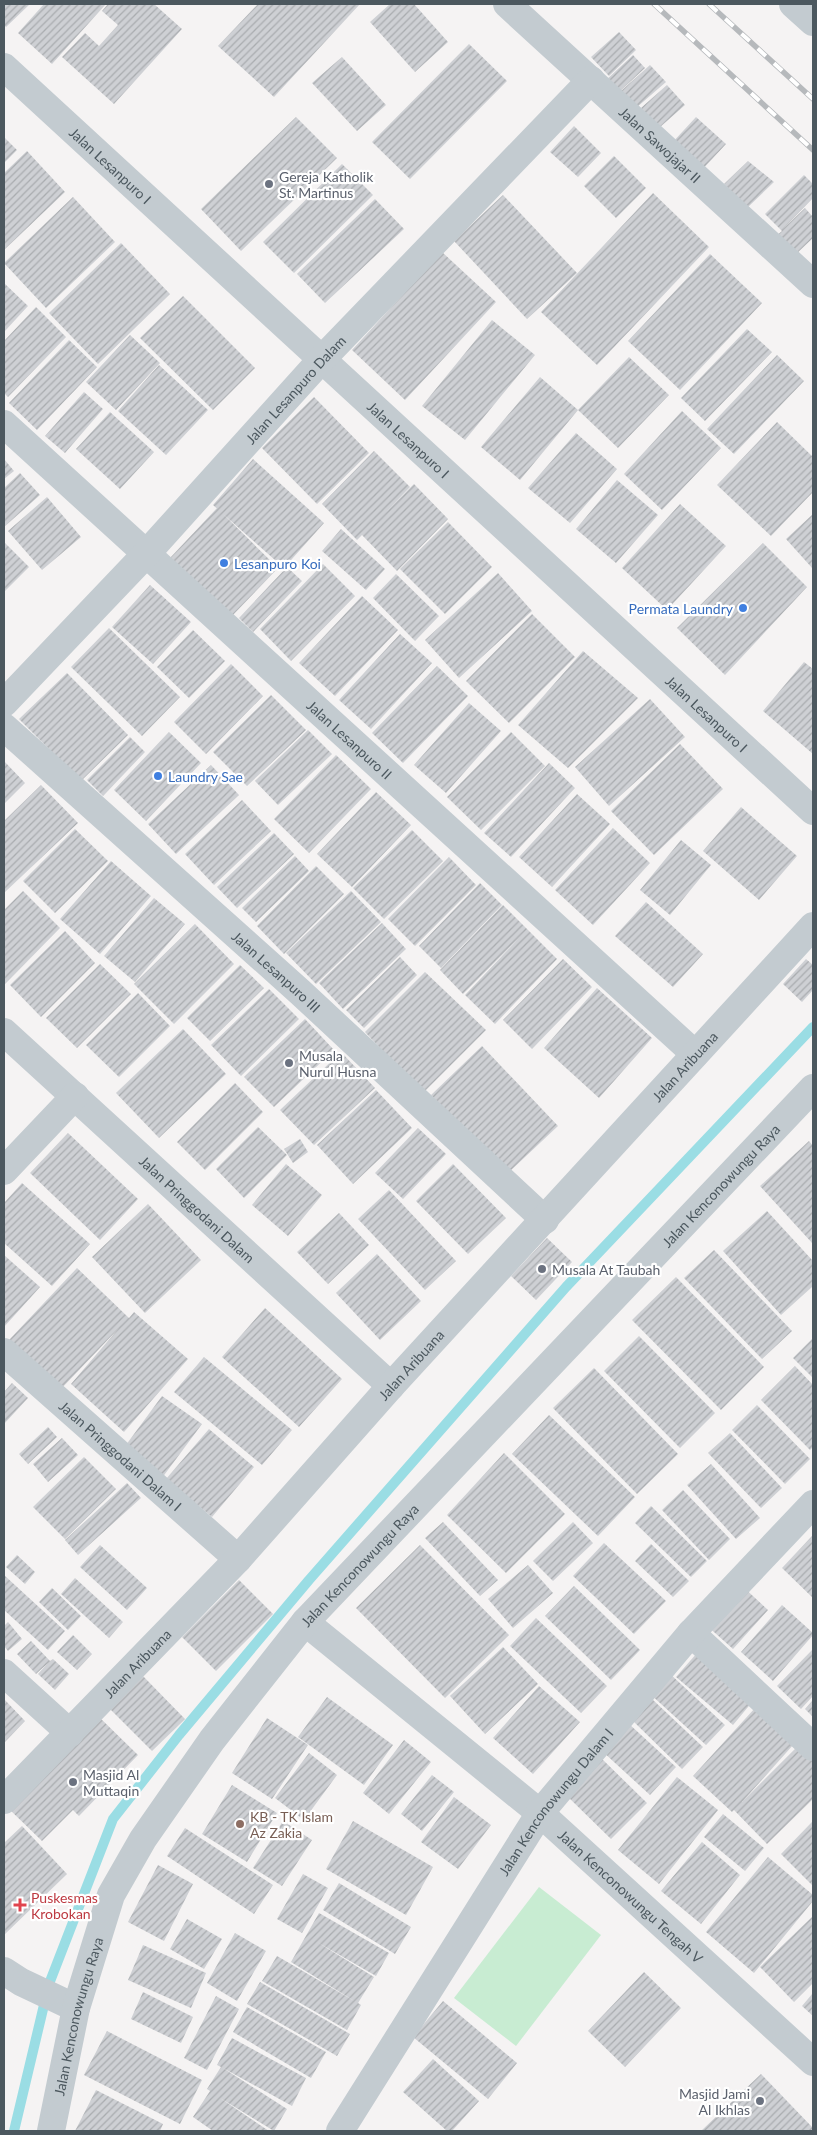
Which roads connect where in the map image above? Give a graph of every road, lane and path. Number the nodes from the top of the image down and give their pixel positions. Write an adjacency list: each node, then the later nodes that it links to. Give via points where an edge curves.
1 (507, 4): 5 (street, Jalan Sawojajar II)
2 (793, 4): 3 (street)
3 (813, 22)
4 (4, 67): 7 (street, Jalan Lesanpuro I)
5 (591, 80): 6 (street, Jalan Sawojajar II); 7 (street, Jalan Lesanpuro Dalam)
6 (813, 284)
7 (322, 359): 9 (street, Jalan Lesanpuro Dalam); 12 (street, Jalan Lesanpuro I)
8 (4, 424): 9 (street, Jalan Lesanpuro II)
9 (147, 553): 10 (street, Jalan Lesanpuro Dalam); 15 (street, Jalan Lesanpuro II)
10 (4, 703)
11 (4, 728): 19 (street, Jalan Lesanpuro III, via 278,972)
12 (813, 811)
13 (813, 926): 15 (street, Jalan Aribuana)
14 (4, 1032): 17 (street, Jalan Pringgodani Dalam)
15 (695, 1054): 19 (street, Jalan Aribuana)
16 (813, 1088): 24 (street, Jalan Kenconowungu Raya)
17 (75, 1096): 18 (street); 21 (street, Jalan Pringgodani Dalam)
18 (4, 1171)
19 (545, 1220): 21 (street, Jalan Aribuana)
20 (4, 1352): 23 (street, Jalan Pringgodani Dalam I)
21 (391, 1386): 23 (street, Jalan Aribuana)
22 (813, 1504): 25 (street, Jalan Kenconowungu Dalam I)
23 (238, 1559): 27 (street, Jalan Aribuana)
24 (304, 1622): 30 (street, Jalan Kenconowungu Tengah V); 32 (street, Jalan Kenconowungu Raya, via 212,1740 143,1839 112,1895)
25 (691, 1634): 28 (street); 30 (street, Jalan Kenconowungu Dalam I)
26 (4, 1673): 27 (street)
27 (70, 1733): 29 (street, Jalan Aribuana)
28 (813, 1747)
29 (4, 1800)
30 (540, 1813): 33 (street, Jalan Kenconowungu Tengah V); 35 (street, Jalan Kenconowungu Dalam I)
31 (12, 1977): 32 (street)
32 (70, 2006): 34 (street, Jalan Kenconowungu Raya)
33 (813, 2062)
34 (51, 2131)
35 (340, 2131)

